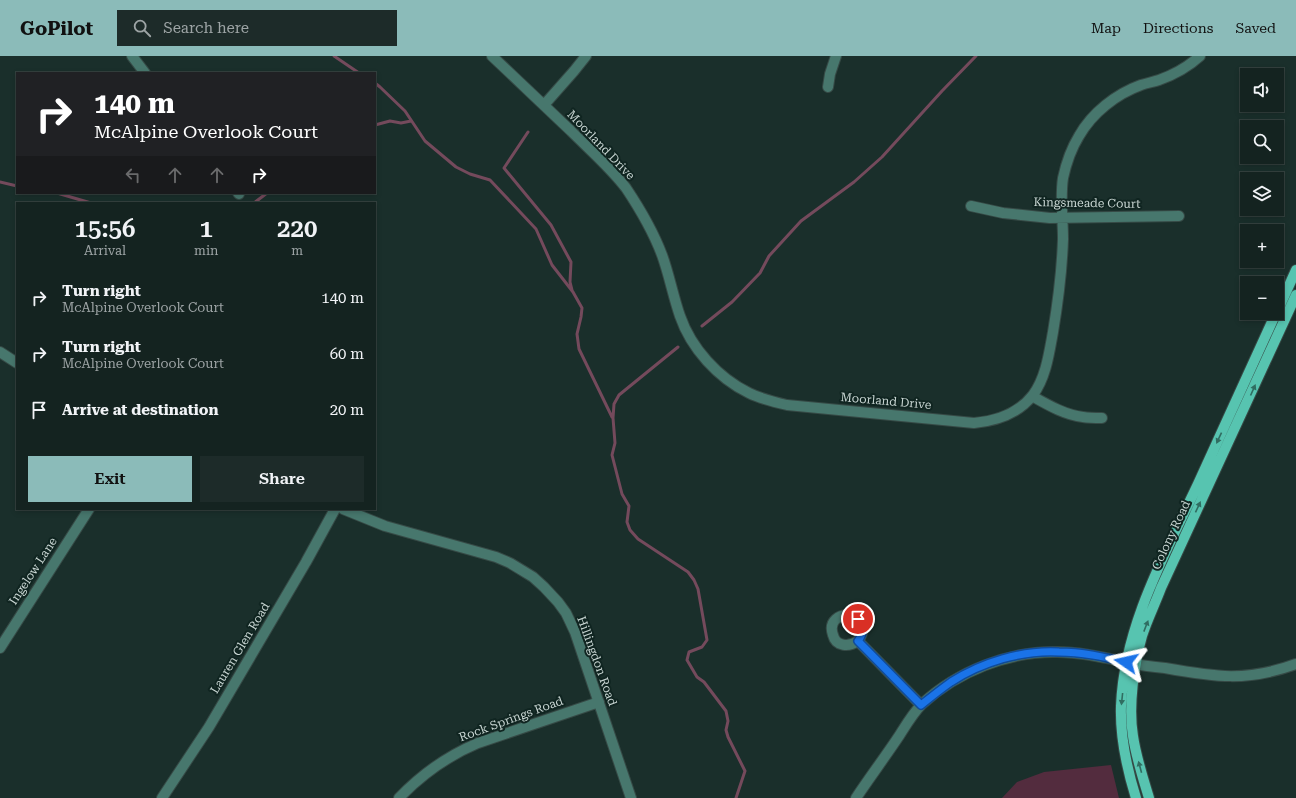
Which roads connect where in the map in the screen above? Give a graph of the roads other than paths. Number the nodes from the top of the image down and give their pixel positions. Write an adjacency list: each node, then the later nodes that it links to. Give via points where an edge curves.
1 (132, 56): 6 (street)
2 (492, 56): 8 (street, Moorland Drive)
3 (586, 56): 8 (street)
4 (836, 56): 7 (street)
5 (1200, 56): 11 (street, Moorland Drive, via 1177,72 1114,99 1091,120 1079,135 1067,161 1062,187)
6 (144, 72)
7 (828, 87)
8 (544, 105): 18 (street, Moorland Drive, via 603,162 629,193 656,241 681,317 698,350 725,378 741,388 787,405 974,423 1008,415)
9 (971, 206): 11 (street, Kingsmeade Court, via 1003,213)
10 (1179, 216): 11 (street, Kingsmeade Court)
11 (1062, 218): 18 (street, Moorland Drive, via 1056,314 1045,371)
12 (1296, 270): 14 (main road, Colony Road)
13 (1296, 295): 26 (main road, Colony Road, one-way to 13, via 1142,636 1161,588)
14 (1284, 297)
15 (1273, 320): 25 (main road, Colony Road, one-way to 25, via 1152,582 1134,630)
16 (0, 352): 17 (street)
17 (16, 362)
18 (1032, 396): 19 (street, via 1067,414)
19 (1102, 418)
20 (88, 510): 24 (street, Ingelow Lane)
21 (334, 510): 31 (street, Lauren Glen Road, via 208,727)
22 (345, 510): 28 (street, Hillingdon Road, via 384,526 496,557 534,577 566,613)
23 (858, 641): 29 (street)
24 (0, 648)
25 (1126, 662): 26 (street); 29 (street, via 1058,652 1002,659 965,674); 30 (main road, Colony Road, one-way to 30, via 1121,706)
26 (1136, 664): 27 (street, via 1228,677 1266,673); 30 (main road, Colony Road)
27 (1296, 664)
28 (599, 702): 32 (street, Rock Springs Road, via 462,750 431,768); 33 (street, Hillingdon Road)
29 (921, 705): 34 (street)
30 (1128, 736): 35 (main road, Colony Road, via 1124,752); 36 (main road, Colony Road, one-way to 30)
31 (162, 798)
32 (399, 798)
33 (631, 798)
34 (856, 798)
35 (1136, 798)
36 (1149, 798)

